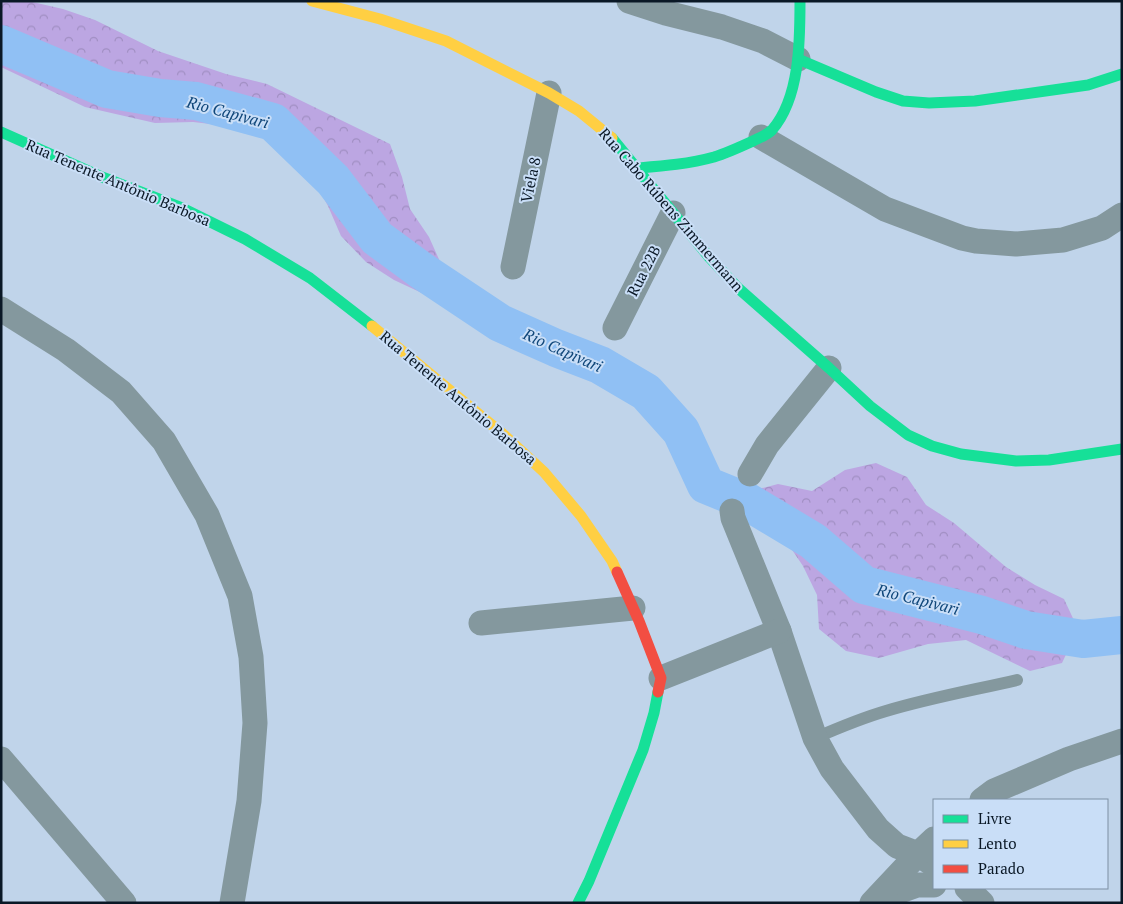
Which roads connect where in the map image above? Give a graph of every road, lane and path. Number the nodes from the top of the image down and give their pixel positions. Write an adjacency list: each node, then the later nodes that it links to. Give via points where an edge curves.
1 (312, 1): 6 (street, Rua Cabo Rúbens Zimmermann, via 446,41)
2 (629, 1): 4 (street, via 763,41)
3 (800, 1): 4 (street)
4 (798, 59): 5 (street, via 876,92 903,101 929,103 975,101 1088,85); 8 (street, via 783,114 771,131)
5 (1122, 74)
6 (549, 93): 9 (street, Rua Cabo Rúbens Zimmermann, via 579,111 610,136); 12 (street, Viela 8)
7 (1, 132): 19 (street, Rua Tenente Antônio Barbosa, via 182,208 245,239 310,278 489,422 544,472 581,516 612,561)
8 (761, 137): 9 (street, via 703,160); 11 (street, via 885,209 962,238 1016,244 1063,240 1102,228)
9 (638, 168): 10 (street, Rua Cabo Rúbens Zimmermann)
10 (673, 213): 14 (street, Rua 22B); 15 (street, Rua Cabo Rúbens Zimmermann, via 738,288)
11 (1122, 215)
12 (513, 267)
13 (1, 309): 33 (street, via 66,350 121,392 164,440 207,515 240,596 251,657 255,723 249,801)
14 (615, 328)
15 (828, 368): 16 (street, Rua Cabo Rúbens Zimmermann, via 908,435 961,454 1016,461 1049,460); 17 (street, via 767,445)
16 (1122, 449)
17 (750, 474)
18 (732, 510): 21 (street)
19 (633, 608): 20 (street); 22 (street, Rua Tenente Antônio Barbosa)
20 (481, 623)
21 (779, 631): 22 (street); 24 (street)
22 (661, 678): 34 (street, via 643,750)
23 (1017, 680): 24 (lane, via 887,710)
24 (815, 738): 28 (street, via 832,769 878,829 897,846)
25 (1122, 741): 27 (street, via 1069,759)
26 (1, 759): 32 (street)
27 (984, 799)
28 (929, 852): 31 (street)
29 (933, 885): 31 (street, via 916,885)
30 (968, 889): 35 (street)
31 (873, 902)
32 (124, 903)
33 (232, 903)
34 (578, 903)
35 (982, 903)

